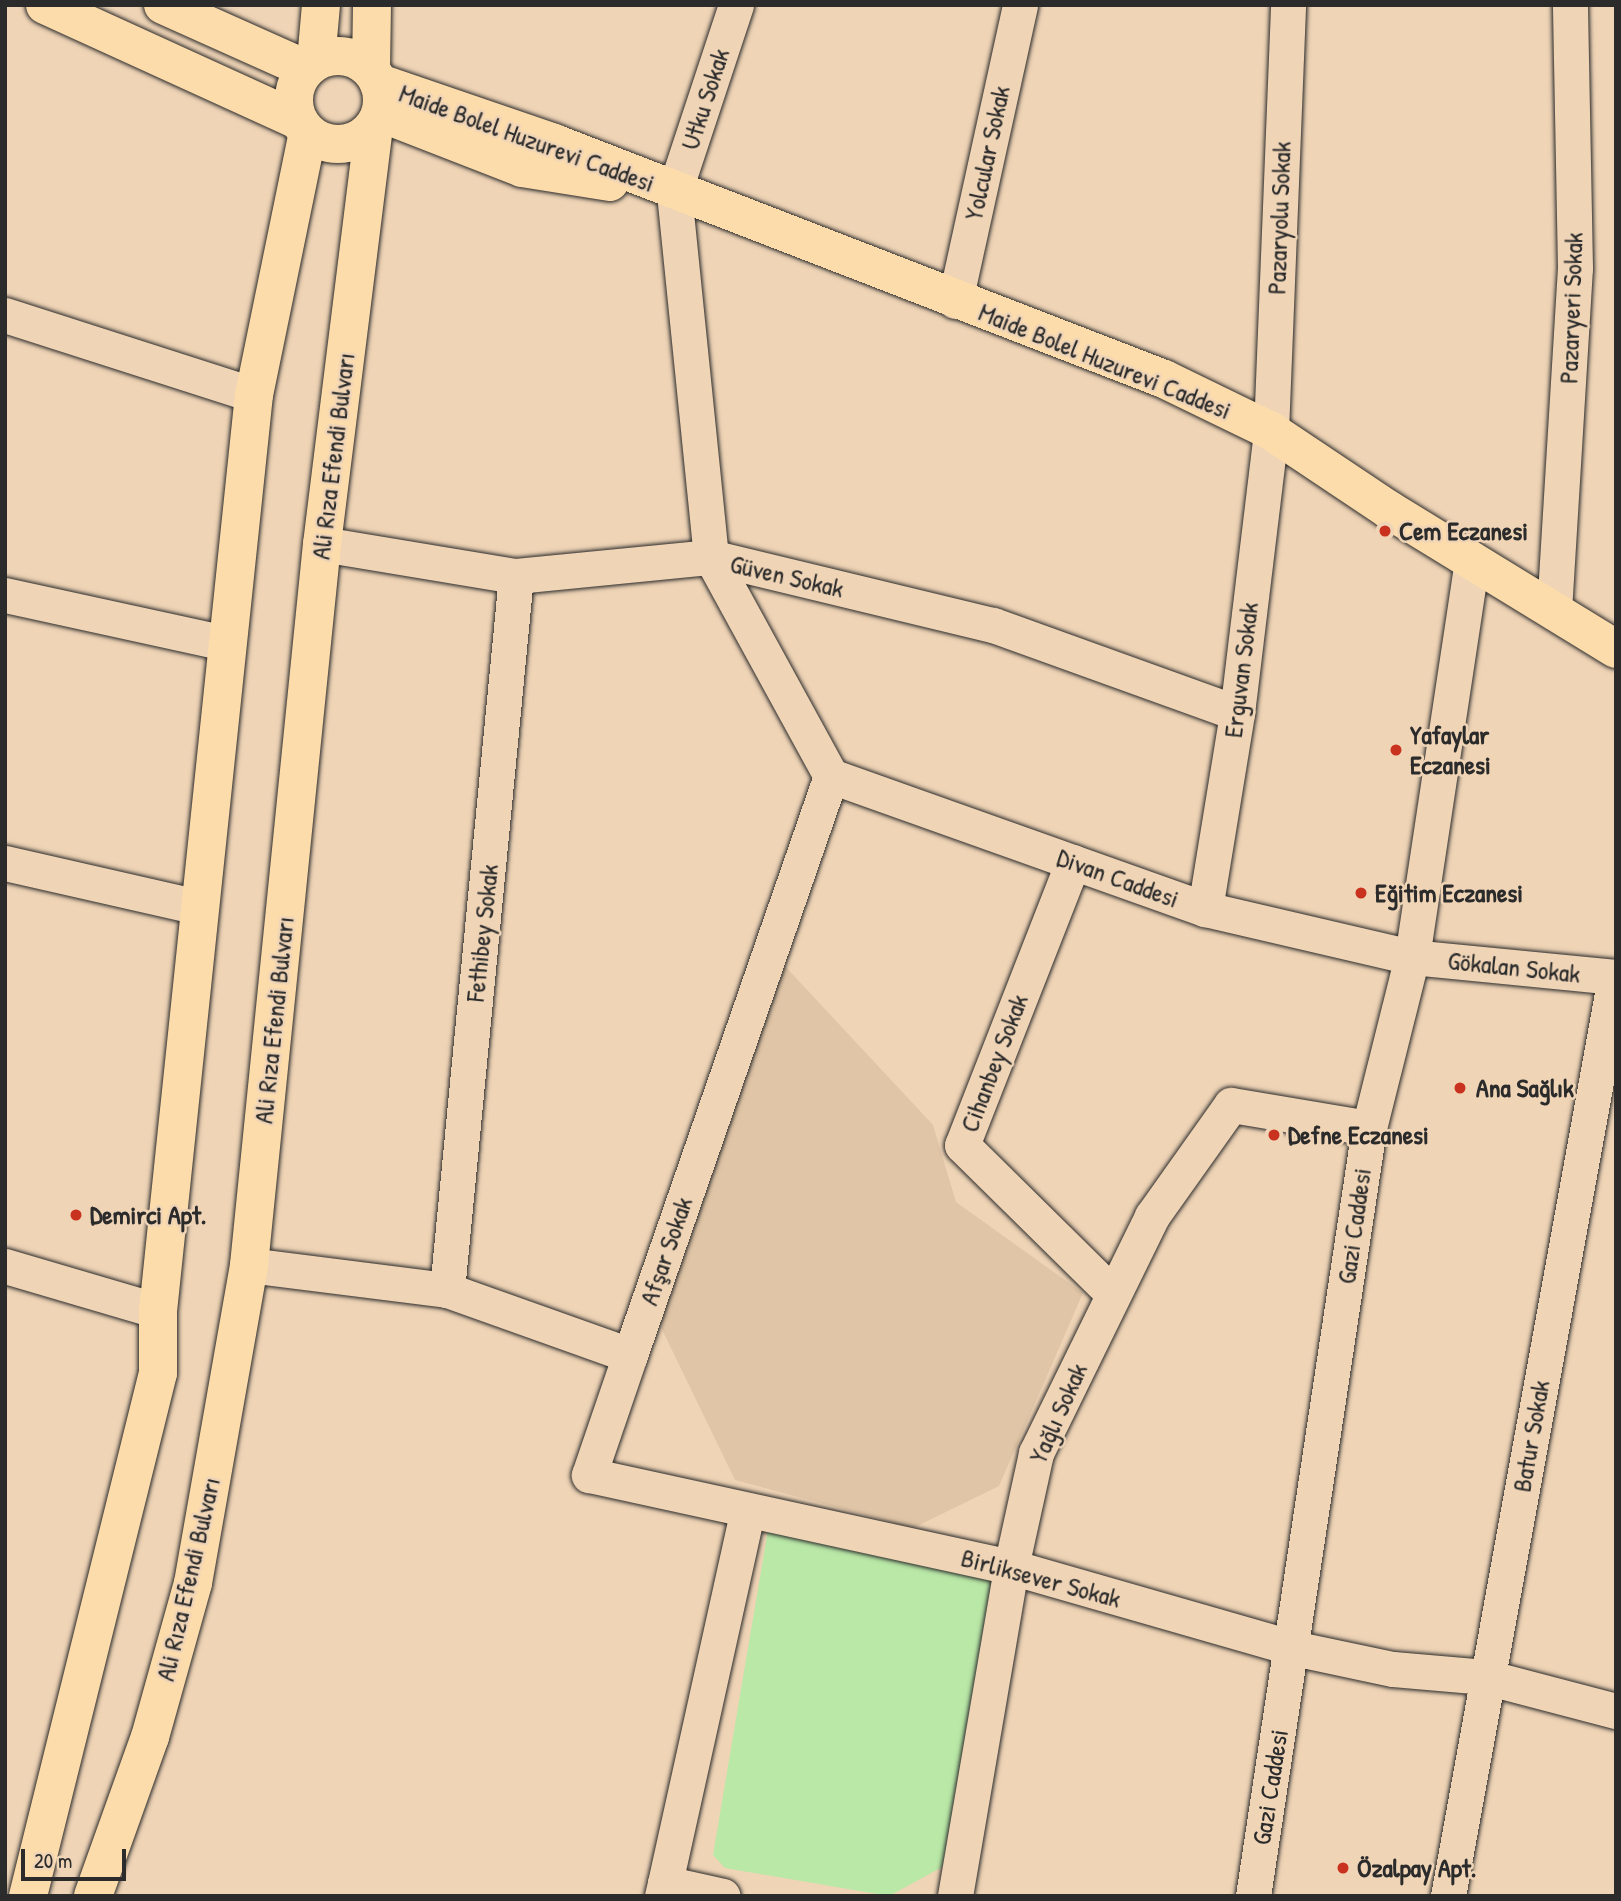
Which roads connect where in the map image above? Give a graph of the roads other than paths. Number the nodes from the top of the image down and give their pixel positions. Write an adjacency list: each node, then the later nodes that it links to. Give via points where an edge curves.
1 (45, 5): 11 (main road)
2 (163, 5): 9 (main road)
3 (321, 5): 9 (main road)
4 (372, 5): 10 (main road, Ali Rıza Efendi Bulvarı)
5 (736, 5): 12 (street, Utku Sokak)
6 (1020, 5): 13 (street, Yolcular Sokak)
7 (1288, 5): 16 (street, Pazaryolu Sokak)
8 (1570, 5): 22 (street, Pazaryeri Sokak, via 1575,268)
9 (311, 65): 10 (main road, via 344,55); 11 (main road, via 294,94)
10 (376, 98): 11 (main road, via 348,144 326,143); 12 (main road, Maide Bolel Huzurevi Caddesi, via 554,143); 17 (main road, Ali Rıza Efendi Bulvarı)
11 (303, 127): 15 (main road)
12 (674, 193): 13 (main road, Maide Bolel Huzurevi Caddesi); 18 (street)
13 (955, 300): 16 (main road, Maide Bolel Huzurevi Caddesi, via 1164,379)
14 (5, 316): 15 (street)
15 (254, 395): 23 (main road)
16 (1270, 431): 19 (main road, Maide Bolel Huzurevi Caddesi); 25 (street, Erguvan Sokak)
17 (323, 544): 20 (street, Güven Sokak); 34 (main road, Ali Rıza Efendi Bulvarı)
18 (711, 557): 20 (street, Güven Sokak); 25 (street, Güven Sokak, via 993,625); 26 (street)
19 (1472, 559): 22 (main road, Maide Bolel Huzurevi Caddesi); 31 (street, Gazi Caddesi)
20 (516, 576): 36 (street, Fethibey Sokak)
21 (5, 596): 23 (street)
22 (1555, 611): 24 (main road, Maide Bolel Huzurevi Caddesi)
23 (225, 643): 29 (main road)
24 (1616, 649)
25 (1237, 713): 30 (street, Erguvan Sokak)
26 (831, 776): 27 (street, Divan Caddesi); 39 (street, Afşar Sokak)
27 (1073, 862): 30 (street, Divan Caddesi); 37 (street, Cihanbey Sokak, via 962,1145)
28 (5, 863): 29 (street)
29 (199, 907): 38 (main road)
30 (1205, 909): 31 (street, Divan Caddesi)
31 (1412, 957): 32 (street, Gökalan Sokak); 33 (street, Gazi Caddesi)
32 (1616, 977): 43 (street, Batur Sokak)
33 (1369, 1128): 37 (street, Yağlı Sokak, via 1231,1105 1152,1216); 42 (street, Gazi Caddesi)
34 (249, 1265): 36 (street); 47 (main road, Ali Rıza Efendi Bulvarı, via 193,1583 150,1737)
35 (5, 1266): 38 (street)
36 (447, 1290): 39 (street)
37 (1113, 1294): 41 (street, Yağlı Sokak, via 1036,1452)
38 (158, 1311): 46 (main road, via 158,1373)
39 (629, 1355): 40 (street, Birliksever Sokak, via 589,1475)
40 (748, 1510): 41 (street, Birliksever Sokak); 45 (street)
41 (1011, 1567): 42 (street, Birliksever Sokak); 49 (street, Yağlı Sokak)
42 (1293, 1648): 43 (street, Birliksever Sokak, via 1393,1669); 50 (street, Gazi Caddesi)
43 (1486, 1677): 44 (street, Birliksever Sokak); 51 (street, Batur Sokak)
44 (1616, 1711)
45 (664, 1890): 48 (street)
46 (28, 1896)
47 (93, 1896)
48 (723, 1896)
49 (955, 1896)
50 (1253, 1896)
51 (1448, 1896)

